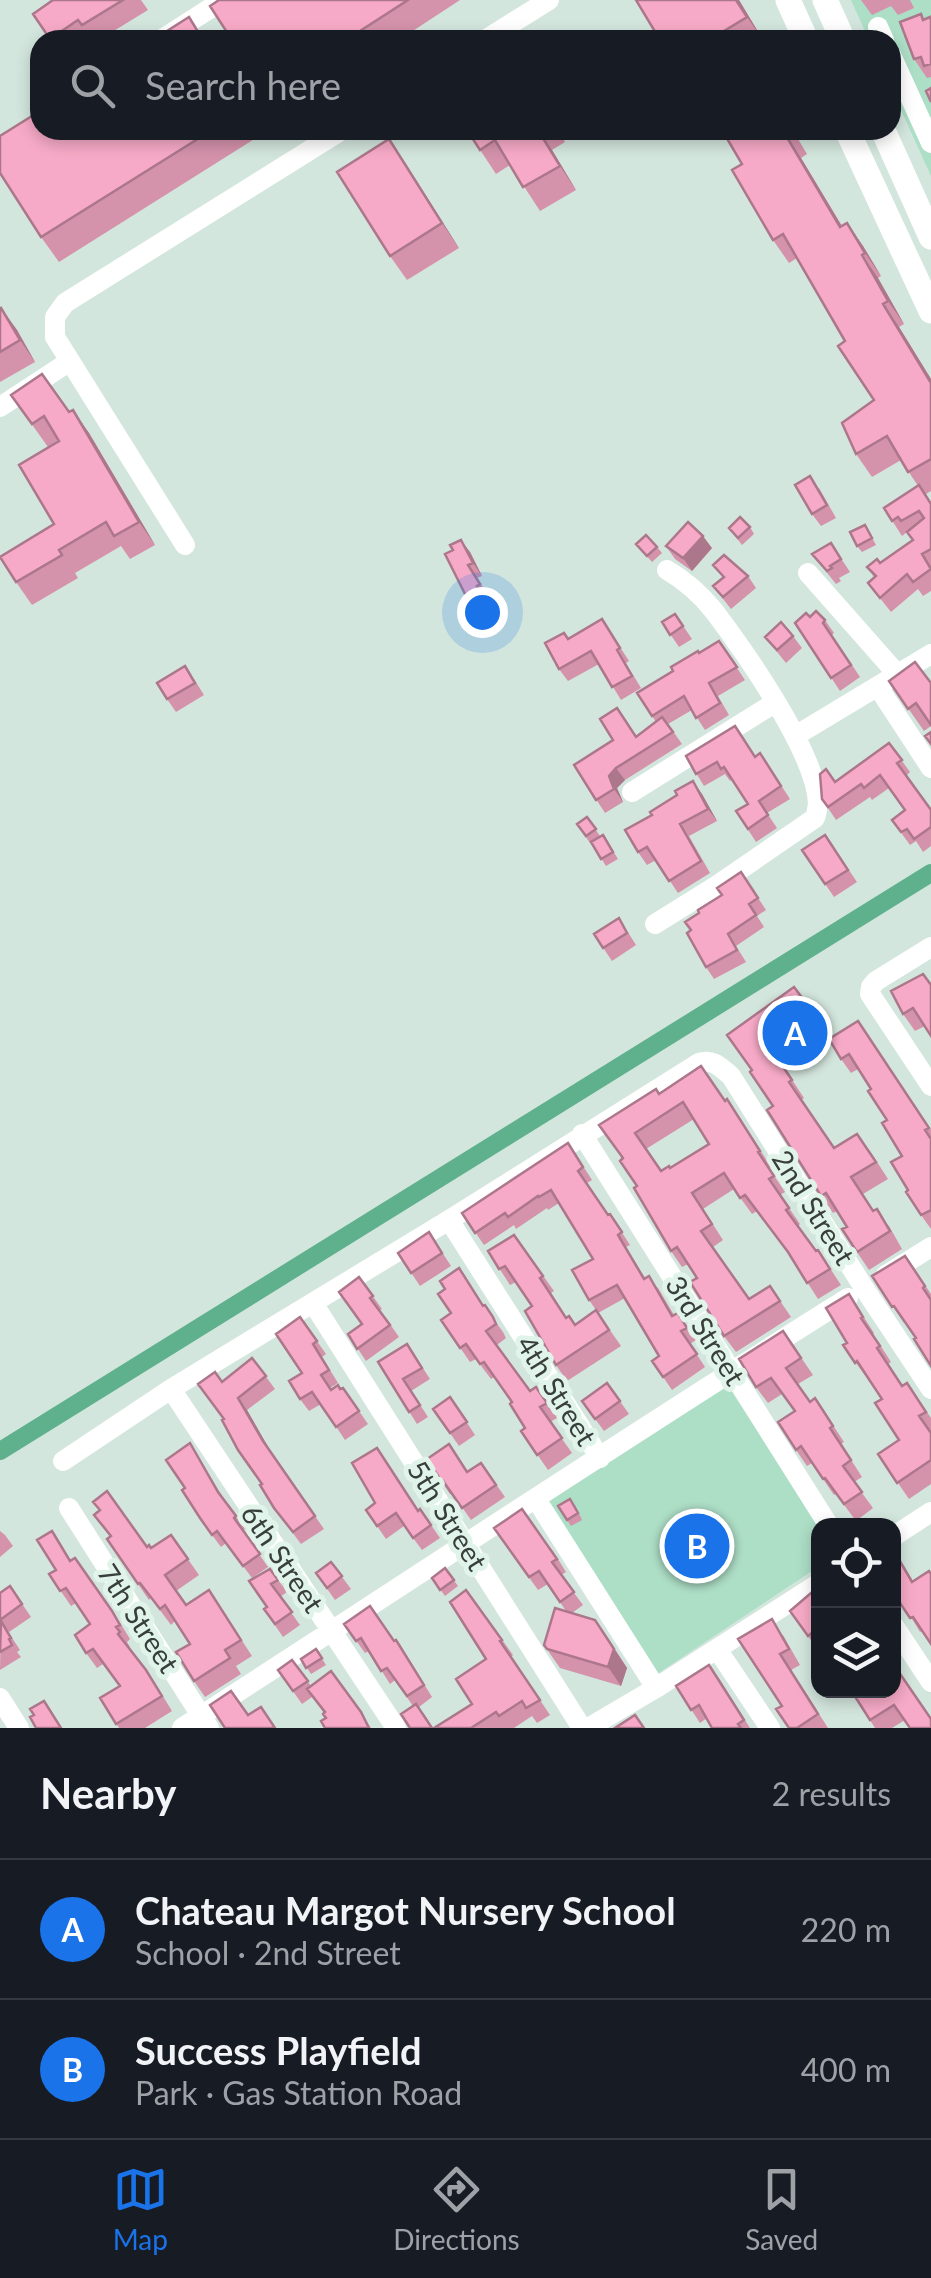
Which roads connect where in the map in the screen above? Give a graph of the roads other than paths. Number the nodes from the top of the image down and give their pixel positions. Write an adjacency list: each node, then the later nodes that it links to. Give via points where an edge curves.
1 (223, 0): 5 (street)
2 (549, 0): 6 (street)
3 (788, 0): 7 (main road)
4 (824, 0): 8 (main road)
5 (176, 30)
6 (501, 30)
7 (802, 30)
8 (838, 30)
9 (901, 77): 13 (street)
10 (326, 140): 16 (street, via 65,304 56,337)
11 (853, 140): 15 (main road)
12 (888, 140): 14 (main road)
13 (931, 143)
14 (931, 236)
15 (931, 312)
16 (70, 361): 17 (street); 18 (street)
17 (0, 407)
18 (185, 545)
19 (667, 570): 24 (street, via 712,608)
20 (808, 573): 22 (street)
21 (931, 654): 22 (street)
22 (898, 675): 23 (street)
23 (878, 687): 25 (street); 26 (street)
24 (776, 702): 25 (street); 27 (street)
25 (794, 736): 28 (street, via 813,780 816,818)
26 (931, 768)
27 (632, 792)
28 (654, 924)
29 (931, 947): 30 (street, via 876,981 870,994)
30 (931, 1086)
31 (582, 1134): 32 (street); 34 (street, 2nd Street, via 706,1060 714,1062 731,1076); 36 (street, 3rd Street)
32 (449, 1220): 35 (street); 39 (street, 4th Street)
33 (931, 1247): 34 (street)
34 (864, 1288): 36 (street); 38 (street, 2nd Street)
35 (313, 1303): 37 (street); 46 (street, 5th Street)
36 (731, 1371): 39 (street); 44 (street, 3rd Street)
37 (171, 1389): 40 (street); 48 (street, 6th Street)
38 (931, 1389)
39 (600, 1458): 41 (street, 4th Street)
40 (63, 1460)
41 (536, 1499): 46 (street, 4th Street); 52 (street)
42 (69, 1508): 54 (street, 7th Street)
43 (931, 1512): 45 (street)
44 (824, 1518)
45 (901, 1531)
46 (466, 1544): 48 (street, 4th Street); 58 (street, 5th Street)
47 (811, 1589): 50 (street)
48 (331, 1631): 54 (street, 4th Street); 57 (street, 6th Street)
49 (901, 1637): 51 (street)
50 (717, 1649): 52 (street); 59 (street)
51 (931, 1682)
52 (656, 1688): 58 (street)
53 (0, 1698): 55 (street)
54 (205, 1722): 56 (street, 4th Street)
55 (19, 1728)
56 (182, 1728)
57 (396, 1728)
58 (585, 1728)
59 (770, 1728)

